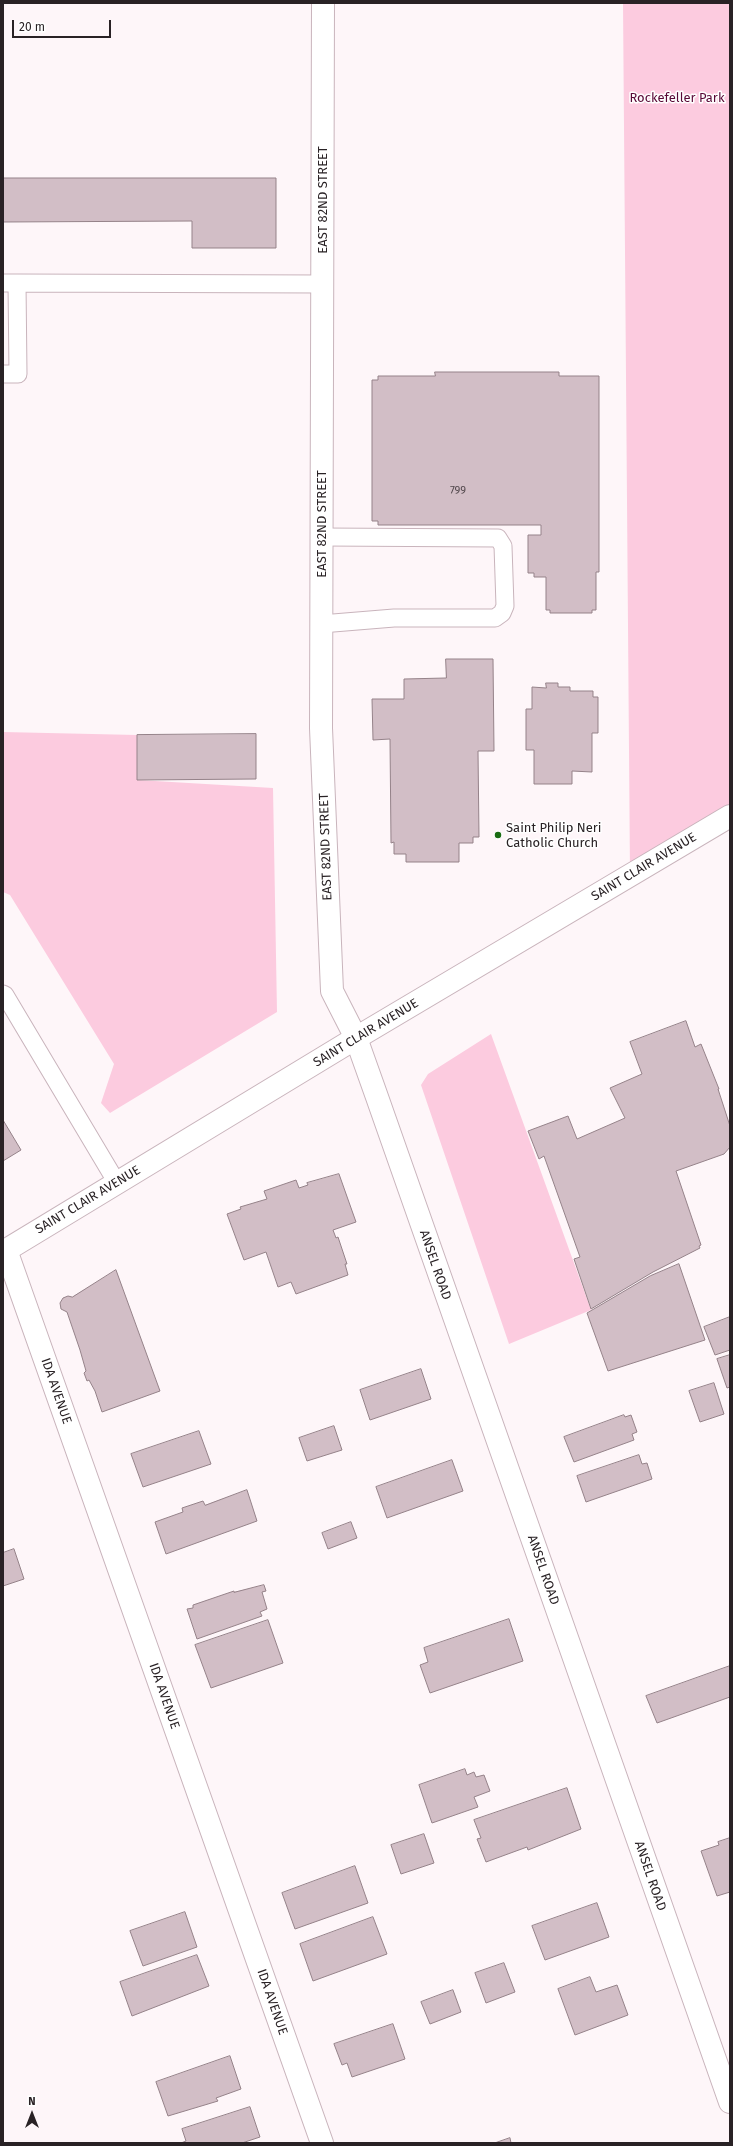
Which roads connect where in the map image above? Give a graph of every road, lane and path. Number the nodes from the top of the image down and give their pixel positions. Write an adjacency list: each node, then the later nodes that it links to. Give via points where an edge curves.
1 (323, 3): 3 (street, EAST 82ND STREET)
2 (10, 283): 3 (lane); 4 (lane, via 18,374)
3 (322, 284): 5 (street, EAST 82ND STREET)
4 (3, 374)
5 (322, 537): 6 (street, EAST 82ND STREET); 6 (lane, via 498,538 503,546 505,606 496,618 394,618)
6 (321, 624): 9 (street, EAST 82ND STREET, via 321,728 332,991)
7 (730, 816): 9 (street, SAINT CLAIR AVENUE)
8 (3, 994): 10 (lane, via 6,995)
9 (356, 1038): 10 (street, SAINT CLAIR AVENUE); 12 (street, ANSEL ROAD)
10 (117, 1183): 11 (street, SAINT CLAIR AVENUE)
11 (4, 1251): 13 (street, IDA AVENUE)
12 (730, 2102)
13 (322, 2143)

